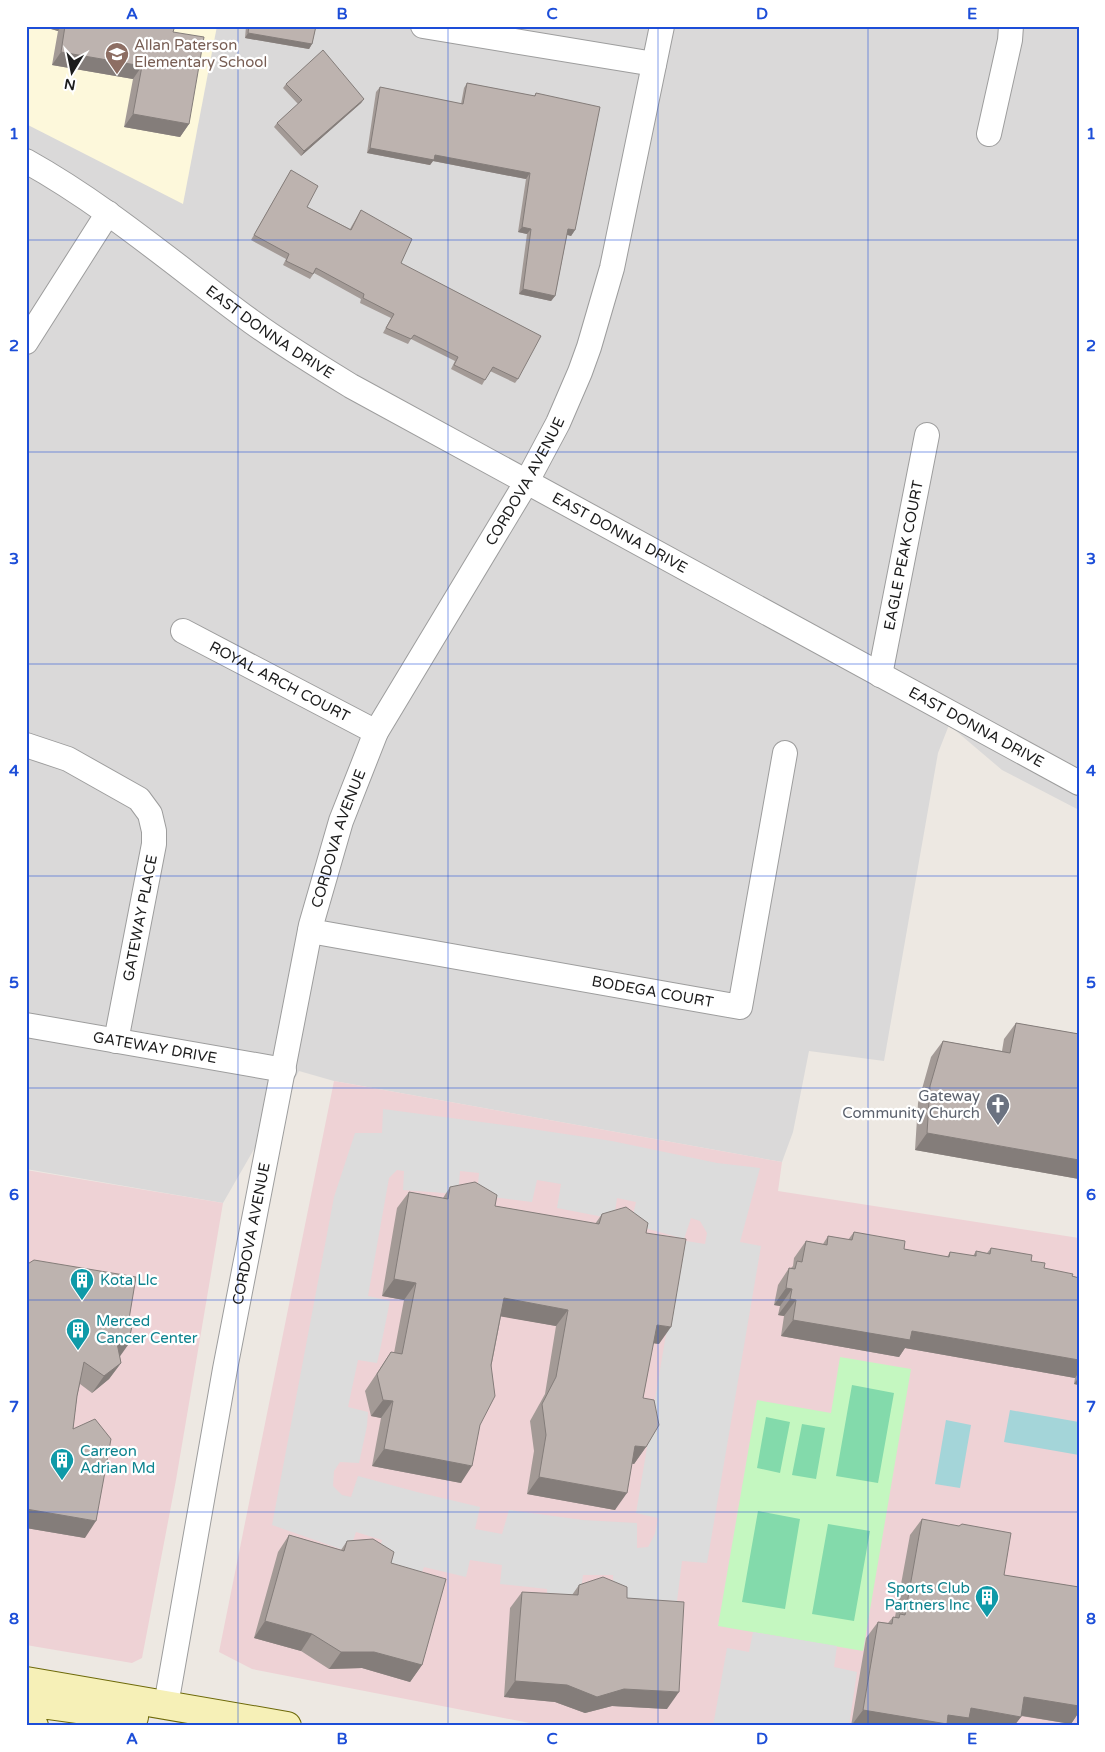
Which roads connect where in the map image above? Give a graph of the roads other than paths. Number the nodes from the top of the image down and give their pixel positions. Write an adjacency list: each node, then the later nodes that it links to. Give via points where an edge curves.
1 (423, 26): 4 (street)
2 (662, 26): 4 (street, CORDOVA AVENUE)
3 (1011, 26): 5 (street)
4 (654, 64): 10 (street, CORDOVA AVENUE, via 612,268 589,347 558,423)
5 (989, 134)
6 (26, 161): 7 (street, EAST DONNA DRIVE)
7 (108, 212): 8 (street); 10 (street, EAST DONNA DRIVE, via 253,323 302,356)
8 (26, 342)
9 (927, 434): 12 (street, EAGLE PEAK COURT)
10 (526, 483): 12 (street, EAST DONNA DRIVE); 13 (street, CORDOVA AVENUE)
11 (183, 632): 13 (street, ROYAL ARCH COURT)
12 (880, 675): 16 (street, EAST DONNA DRIVE)
13 (376, 732): 17 (street, CORDOVA AVENUE, via 341,821)
14 (26, 745): 19 (street, GATEWAY PLACE, via 68,759 139,799 150,814 154,844)
15 (785, 753): 17 (street, BODEGA COURT, via 740,1007)
16 (1079, 784)
17 (310, 931): 20 (street, CORDOVA AVENUE)
18 (26, 1025): 19 (street, GATEWAY DRIVE)
19 (116, 1041): 20 (street, GATEWAY DRIVE)
20 (284, 1070): 23 (street, CORDOVA AVENUE, via 225,1369)
21 (26, 1681): 23 (main road)
22 (26, 1702): 23 (main road, via 136,1718)
23 (166, 1705): 26 (main road)
24 (26, 1724): 25 (main road)
25 (34, 1726)
26 (287, 1726)

